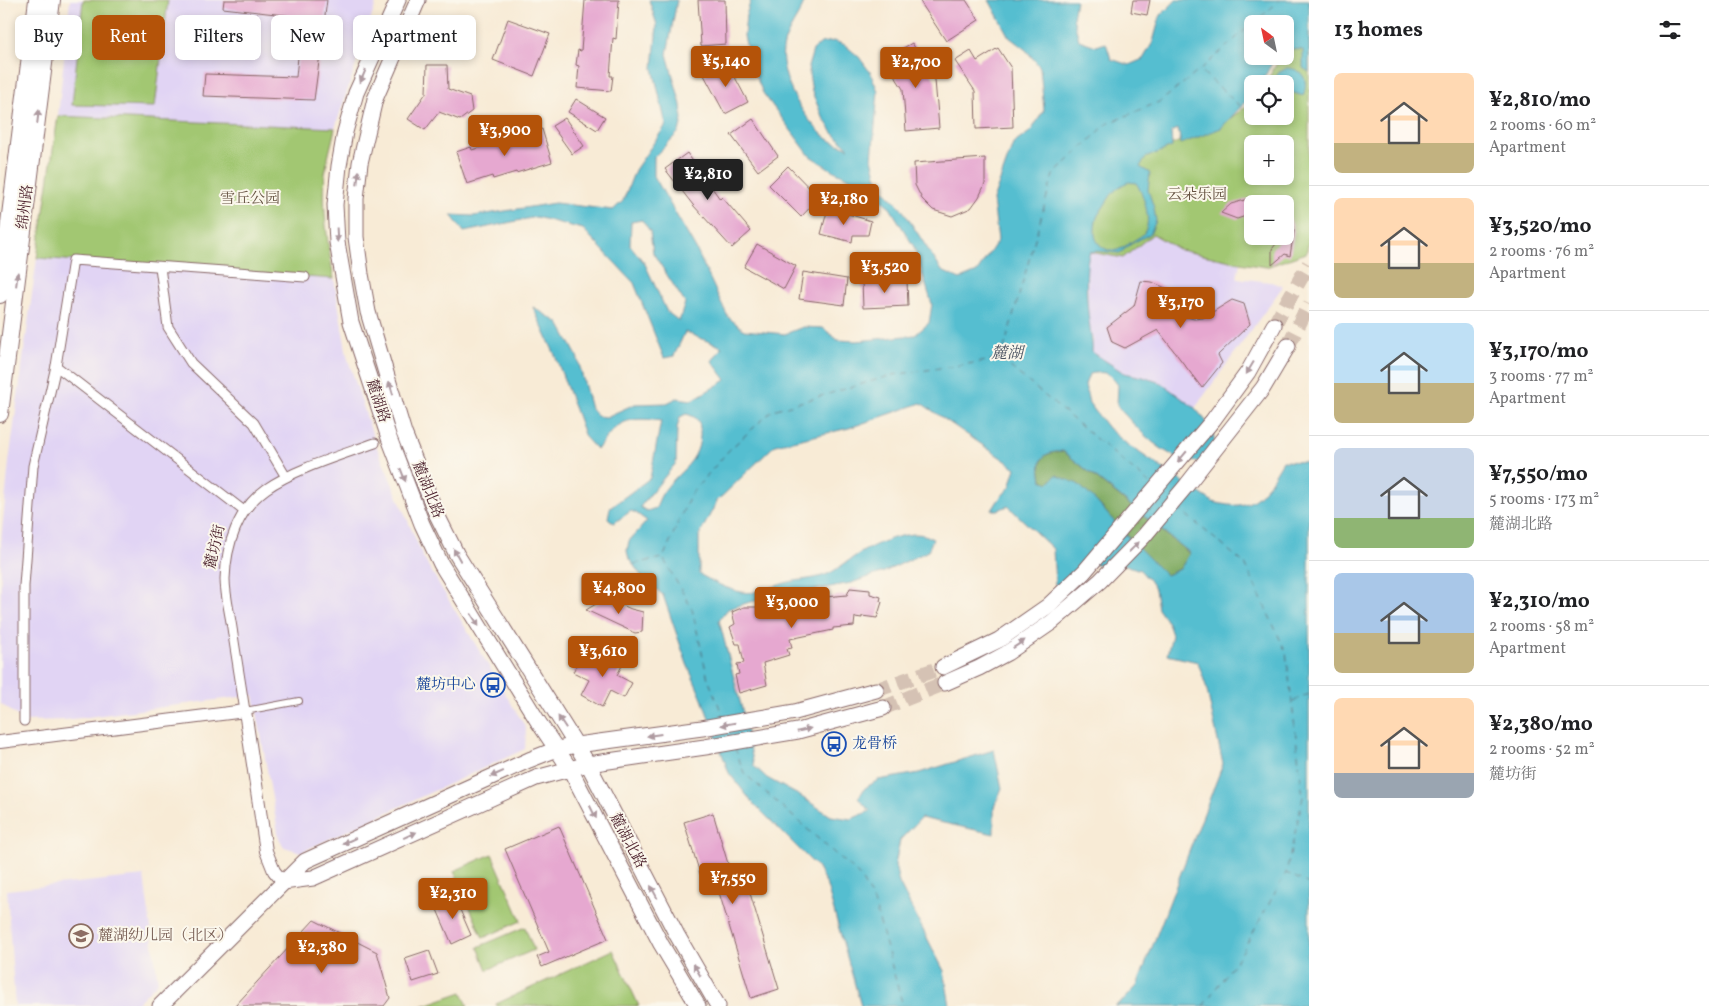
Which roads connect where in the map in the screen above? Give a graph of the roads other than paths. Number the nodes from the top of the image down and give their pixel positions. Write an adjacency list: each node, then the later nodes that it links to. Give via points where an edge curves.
1 (37, 0): 7 (main road, 绵州路)
2 (52, 0): 11 (main road, 绵州路, one-way to 2)
3 (398, 0): 13 (street, 麓湖路, one-way to 13, via 356,93 345,132 335,205 337,242 351,322)
4 (418, 0): 12 (street, 麓湖北路, one-way to 4, via 368,312 356,237 356,199 360,163 375,99)
5 (160, 266): 6 (street); 10 (street, via 73,260); 17 (street, via 168,327 191,362 254,423)
6 (305, 277)
7 (0, 295)
8 (1274, 325): 19 (street, one-way to 19, via 1248,372 1213,420 1128,522 1084,572)
9 (1288, 346): 19 (street, one-way to 9, via 1052,622 1100,581 1144,536 1263,388)
10 (56, 366): 18 (street); 26 (street, via 33,466 24,586)
11 (0, 414)
12 (400, 419): 13 (street); 15 (street, 麓湖北路)
13 (384, 424): 16 (street, 麓湖路)
14 (375, 443): 17 (street, 麓坊街)
15 (410, 448): 16 (street); 28 (street, 麓湖北路, one-way to 15, via 457,554)
16 (395, 454): 29 (street, 麓湖路, one-way to 29, via 441,564)
17 (286, 478): 18 (street, 麓坊街, via 267,488)
18 (244, 511): 25 (street, 麓坊街, via 233,532 225,580)
19 (990, 654): 20 (street); 21 (street)
20 (943, 667)
21 (945, 683)
22 (876, 690): 28 (street, one-way to 28, via 754,720)
23 (299, 701): 25 (lane)
24 (883, 708): 30 (street, one-way to 24, via 798,732)
25 (245, 711): 27 (street); 32 (street, 麓坊街, via 266,852)
26 (24, 721)
27 (0, 742)
28 (577, 745): 29 (street); 30 (street, 麓湖北路)
29 (558, 749): 31 (street, 麓湖路); 32 (street, one-way to 32, via 305,861)
30 (588, 764): 31 (street); 35 (street, 麓湖北路, one-way to 30, via 677,935)
31 (570, 769): 32 (street, one-way to 31, via 313,878 536,778); 34 (street, 麓湖路, one-way to 34, via 661,944)
32 (283, 882): 33 (street)
33 (160, 1006)
34 (698, 1006)
35 (718, 1006)

